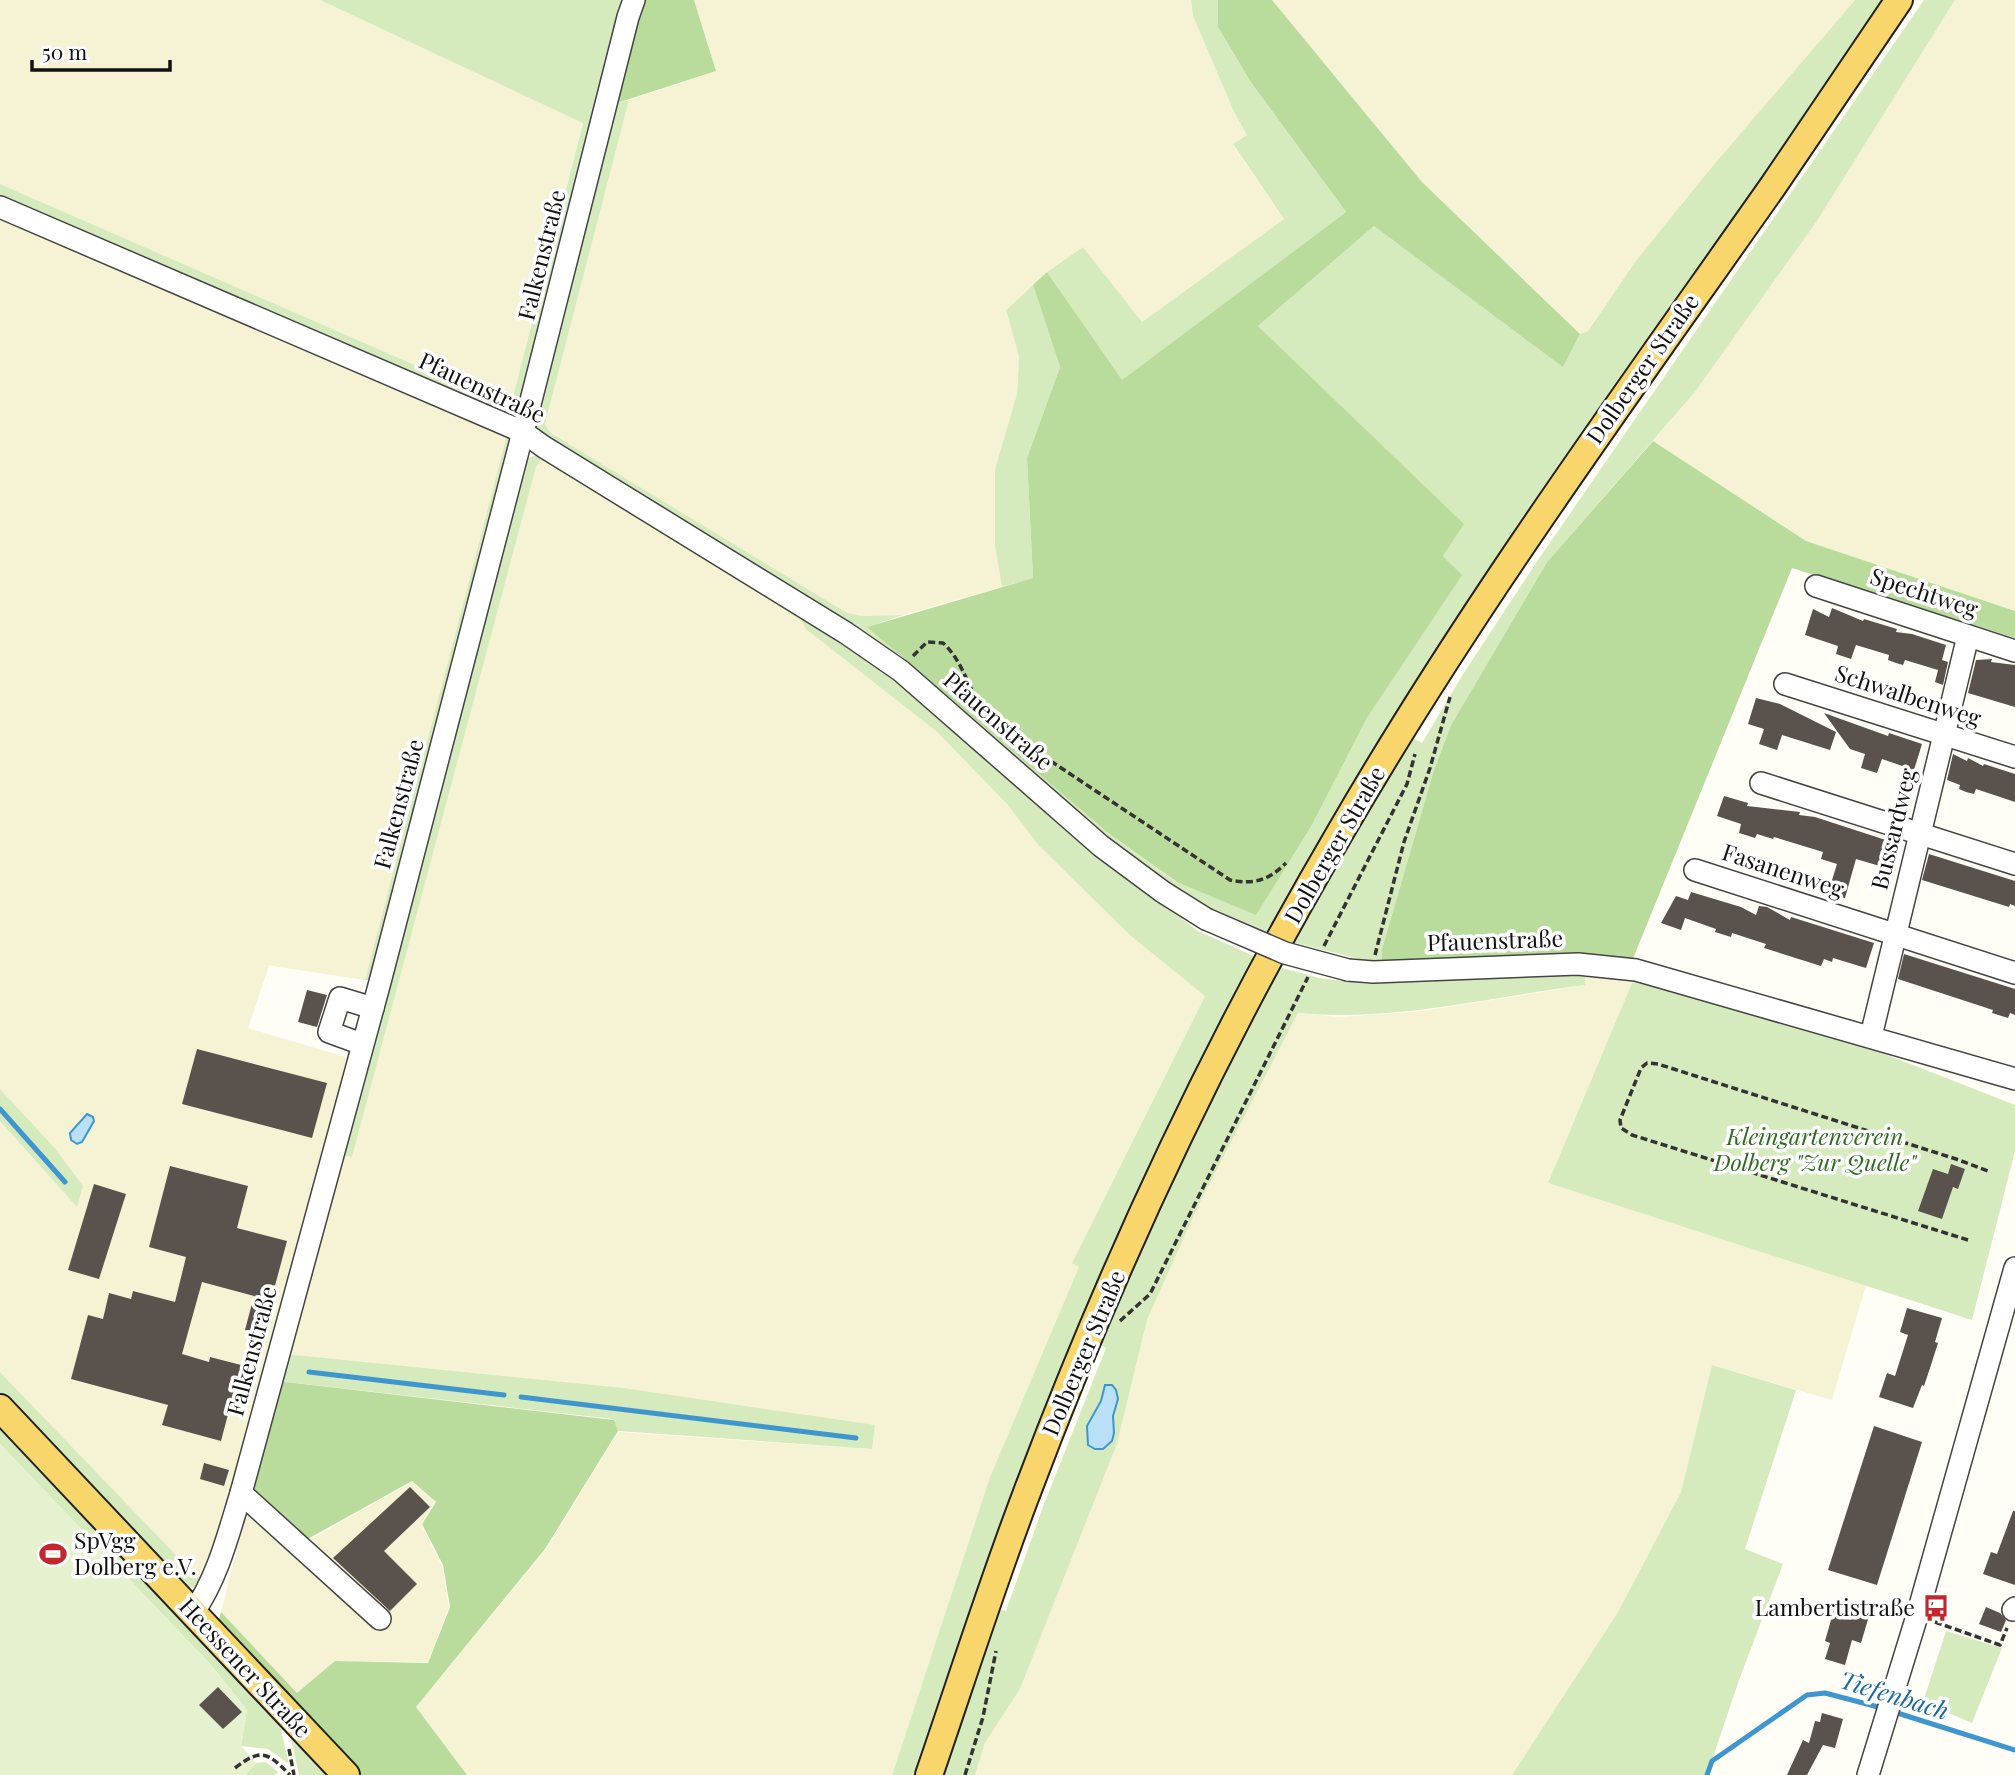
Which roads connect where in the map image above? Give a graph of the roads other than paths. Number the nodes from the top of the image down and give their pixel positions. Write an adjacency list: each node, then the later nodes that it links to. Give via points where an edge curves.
1 (634, 0): 4 (street, Falkenstraße)
2 (1899, 0): 27 (main road, Dolberger Straße, via 1519,548 1413,712 1281,939 1174,1148 1090,1332 1025,1498)
3 (0, 206): 4 (street, Pfauenstraße)
4 (523, 432): 17 (street, Falkenstraße); 18 (street, Pfauenstraße, bridge, via 901,671 1101,846 1206,919 1285,953 1348,970 1605,966 1636,970)
5 (1816, 586): 6 (street, Spechtweg)
6 (1968, 636): 7 (street, Spechtweg); 9 (street, Bussardweg)
7 (2015, 651)
8 (1785, 684): 9 (street, Schwalbenweg)
9 (1944, 735): 10 (street, Schwalbenweg); 12 (street, Bussardweg)
10 (2015, 757)
11 (1761, 783): 12 (street)
12 (1919, 834): 13 (street); 15 (street, Bussardweg)
13 (2015, 864)
14 (1695, 870): 15 (street, Fasanenweg)
15 (1895, 934): 16 (street, Fasanenweg); 18 (street, Bussardweg)
16 (2015, 973)
17 (373, 1008): 19 (street, Falkenstraße); 19 (street, via 340,998 329,1032)
18 (1871, 1036): 20 (street, Pfauenstraße)
19 (362, 1044): 23 (street, Falkenstraße)
20 (2015, 1079)
21 (2015, 1268): 28 (street)
22 (0, 1408): 24 (main road, Heessener Straße)
23 (241, 1493): 24 (street, Falkenstraße, via 219,1565); 25 (street)
24 (193, 1613): 26 (main road, Heessener Straße)
25 (380, 1619)
26 (346, 1775)
27 (929, 1775)
28 (1868, 1775)

